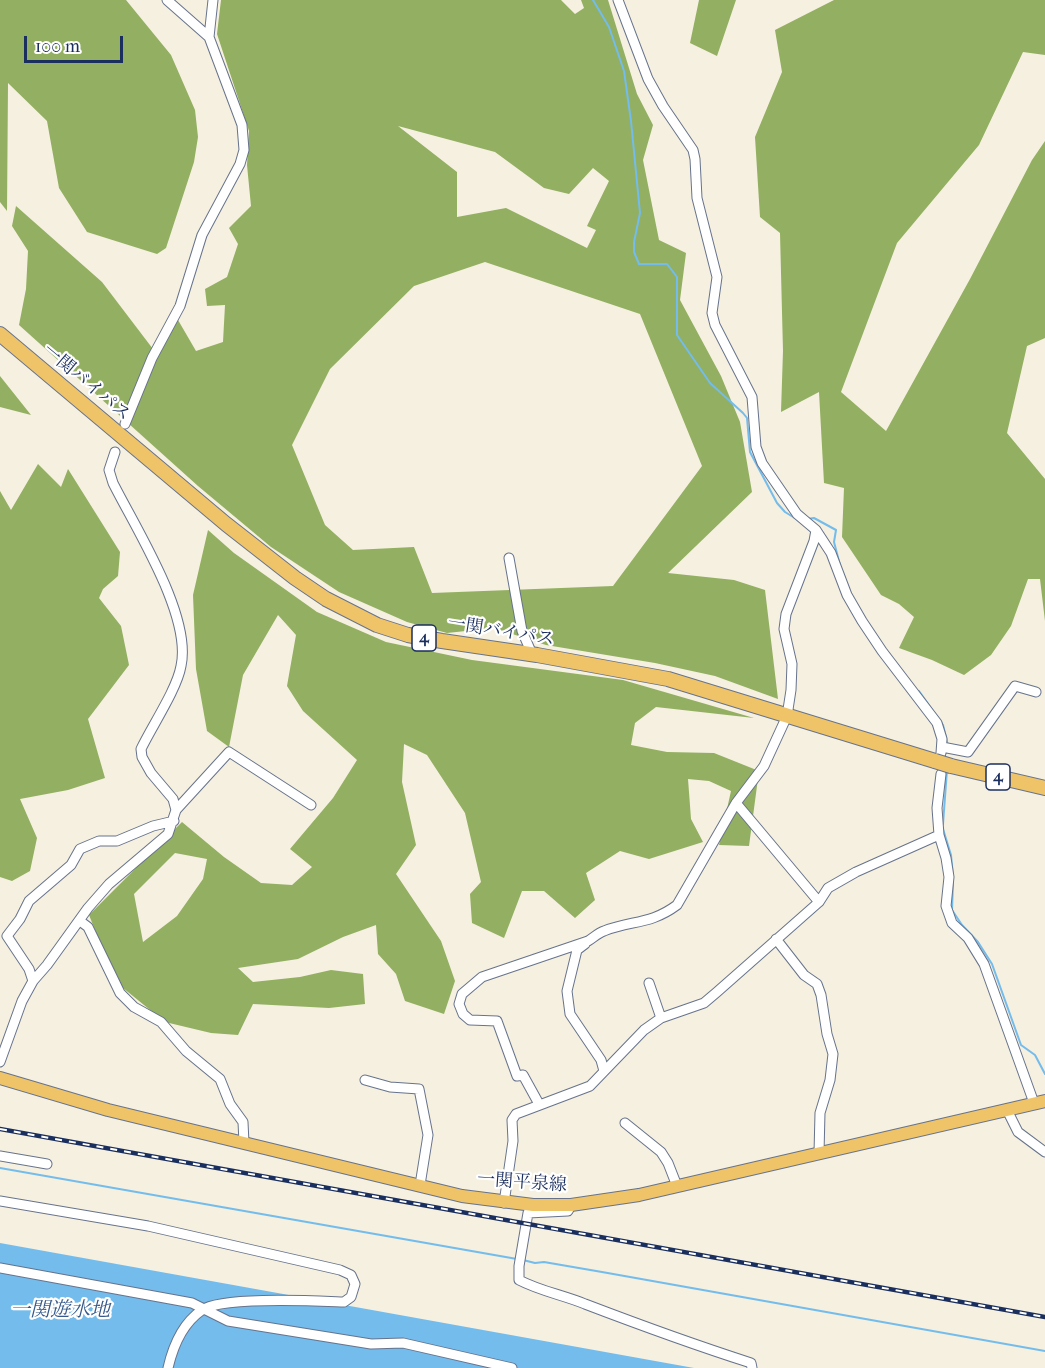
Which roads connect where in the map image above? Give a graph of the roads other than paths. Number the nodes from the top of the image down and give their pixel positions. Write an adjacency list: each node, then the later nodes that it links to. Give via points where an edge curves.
1 (167, 0): 4 (street)
2 (213, 0): 4 (street)
3 (618, 0): 8 (street, via 648,79 693,150 697,198 717,277 712,313 752,397 756,447 762,463 800,516)
4 (209, 37): 6 (street, via 242,125 244,150 202,235 180,306 152,358)
5 (0, 334): 10 (highway, 一関バイパス / 4, via 226,524 326,599 377,625 408,635)
6 (125, 424)
7 (115, 452): 18 (street, via 109,470 113,483 165,584 182,641 181,669 141,749 151,773 173,799)
8 (816, 530): 12 (street, via 786,614 784,629 792,664); 13 (street, via 831,553 862,621 937,723 942,739)
9 (509, 558): 10 (street, via 522,631)
10 (532, 654): 12 (highway, 一関バイパス / 4, via 668,679)
11 (1036, 692): 13 (street, via 1015,686 968,752)
12 (786, 716): 13 (highway, 一関バイパス / 4); 16 (street, via 764,766)
13 (939, 754): 14 (highway, 一関バイパス / 4, bridge)
14 (946, 770): 15 (highway, 一関バイパス / 4); 20 (street, via 937,808)
15 (1045, 788)
16 (736, 803): 21 (street); 25 (street, via 677,905 645,922 603,931)
17 (311, 805): 18 (street, via 230,752)
18 (176, 810): 19 (street)
19 (174, 820): 22 (street, via 168,834 109,884); 23 (street, via 117,841 99,841 80,849 71,865 29,901)
20 (939, 835): 21 (street, via 856,872 828,888); 33 (street, via 949,877 946,906 952,923 968,938 984,964)
21 (819, 902): 24 (street)
22 (80, 921): 26 (street); 37 (street, via 88,927 120,993 134,1007 161,1022 186,1051 220,1078 230,1104 243,1122)
23 (4, 937): 26 (street)
24 (776, 939): 28 (street, via 704,1003); 39 (street, via 804,975 817,984 833,1054 820,1113)
25 (588, 941): 30 (street, via 577,950 567,992 570,1014 601,1060); 34 (street, via 482,977 462,994 459,1004 470,1020 497,1021 517,1076 523,1075)
26 (33, 981): 29 (street)
27 (649, 983): 28 (street)
28 (661, 1018): 30 (street)
29 (0, 1062)
30 (604, 1071): 34 (street, via 590,1086)
31 (0, 1078): 37 (main road, 一関平泉線, via 108,1110)
32 (364, 1080): 42 (street, via 419,1089 428,1135)
33 (1040, 1102): 35 (main road, 一関平泉線)
34 (539, 1104): 45 (street, via 516,1114 512,1120 513,1141)
35 (1007, 1110): 38 (street, via 1018,1132); 39 (main road, 一関平泉線)
36 (625, 1123): 43 (street, via 661,1152)
37 (244, 1143): 42 (main road, 一関平泉線)
38 (1045, 1152)
39 (819, 1153): 43 (main road, 一関平泉線)
40 (0, 1156): 41 (street)
41 (47, 1164)
42 (420, 1185): 45 (main road, 一関平泉線)
43 (677, 1186): 46 (main road, 一関平泉線)
44 (0, 1201): 48 (street, via 148,1226 340,1270 351,1275 355,1284 351,1297 344,1302 231,1302)
45 (504, 1203): 46 (main road, 一関平泉線)
46 (570, 1205): 51 (street, via 562,1213 528,1213 519,1280 752,1363)
47 (0, 1268): 48 (street)
48 (204, 1308): 49 (street, via 176,1341); 50 (street, via 228,1321 371,1344 403,1343)
49 (168, 1368)
50 (512, 1368)
51 (752, 1368)

